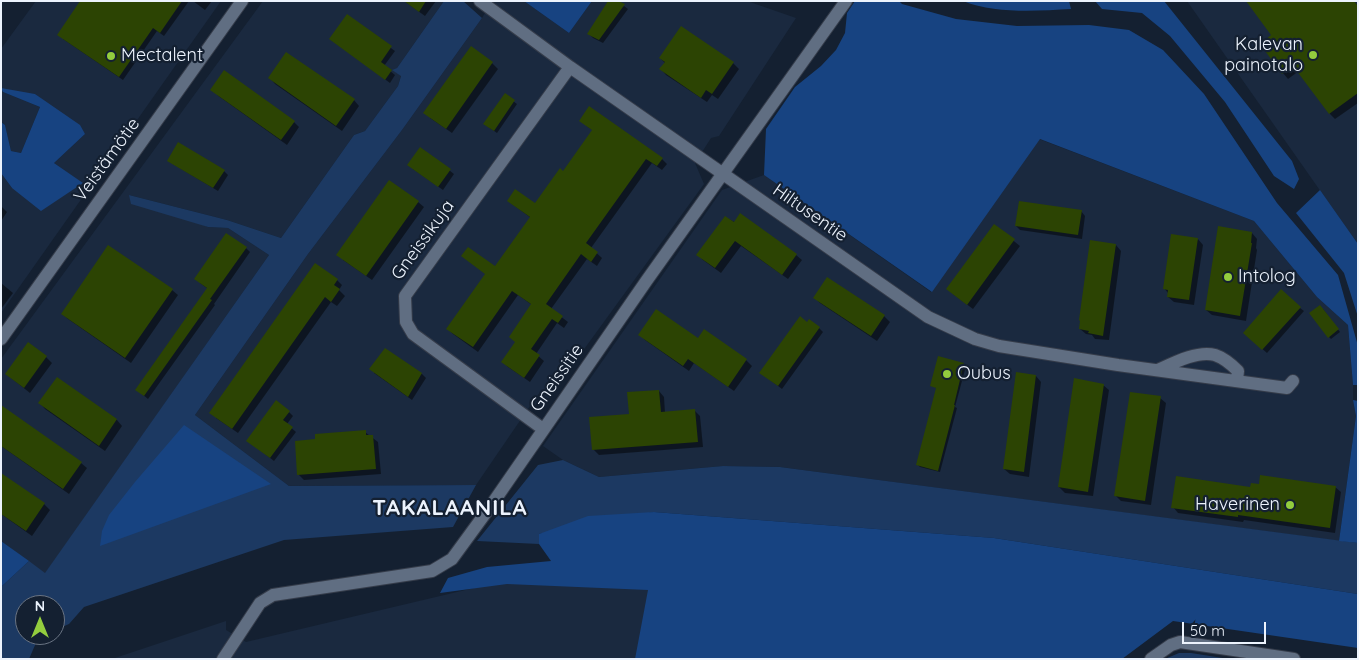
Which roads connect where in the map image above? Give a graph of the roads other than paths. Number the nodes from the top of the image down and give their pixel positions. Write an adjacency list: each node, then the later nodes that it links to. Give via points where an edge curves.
1 (242, 1): 6 (street, Veistämötie)
2 (480, 1): 4 (street, Hiltusentie)
3 (846, 1): 5 (street, Gneissitie)
4 (570, 67): 5 (street, Hiltusentie); 10 (street, Gneissikuja, via 405,296 406,322 414,334)
5 (723, 173): 7 (street, Hiltusentie, via 928,317 975,339 1028,352); 10 (street, Gneissitie)
6 (1, 339)
7 (1156, 371): 8 (street, Hiltusentie); 8 (street, via 1180,360 1215,355 1238,371)
8 (1237, 380): 9 (street, Hiltusentie, via 1287,388)
9 (1293, 381)
10 (543, 429): 11 (street, Gneissitie, via 452,558 432,571 273,595 260,603)
11 (223, 659)
12 (1151, 659): 13 (street, via 1180,642)
13 (1294, 659)

